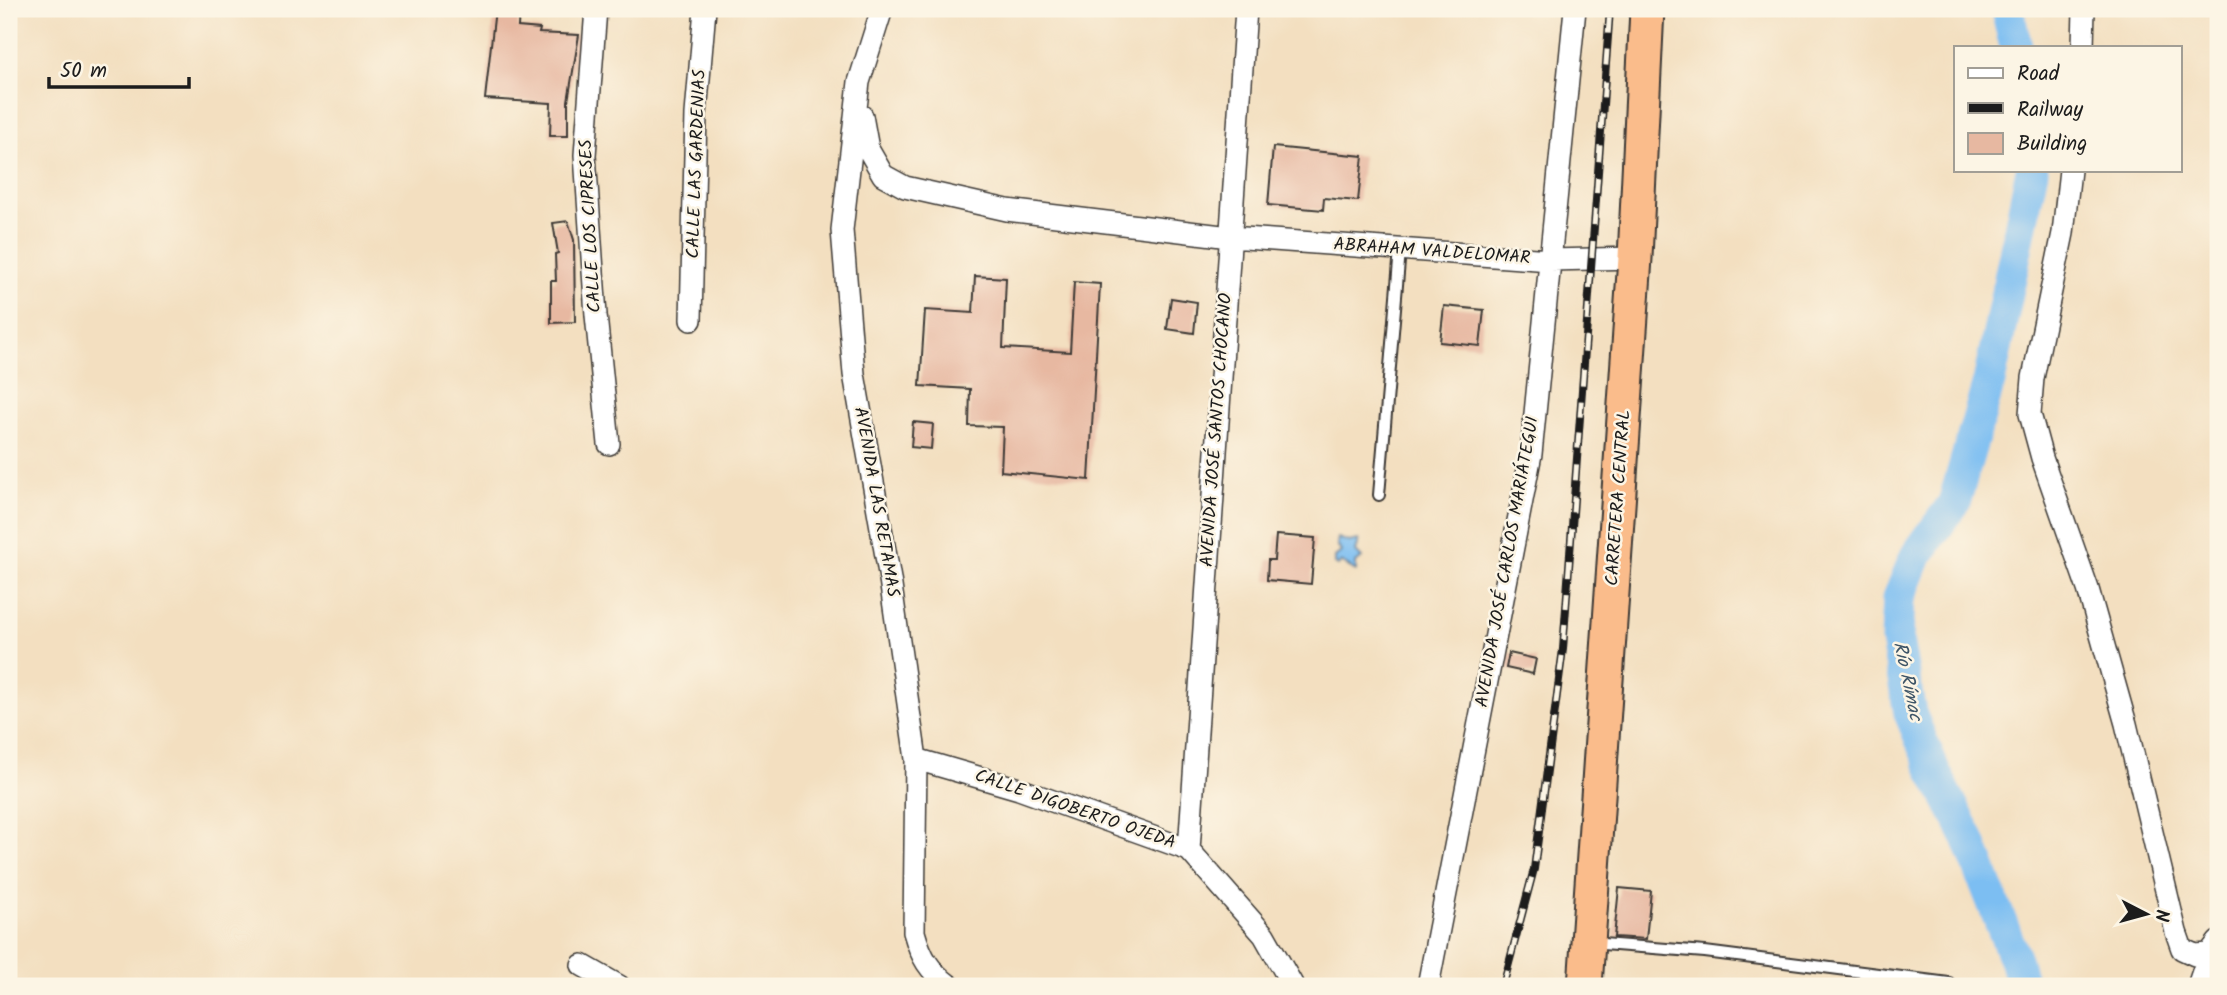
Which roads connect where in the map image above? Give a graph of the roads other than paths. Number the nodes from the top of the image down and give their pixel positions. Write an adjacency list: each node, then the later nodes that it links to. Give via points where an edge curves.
1 (596, 9): 16 (street, CALLE LOS CIPRESES, via 584,155)
2 (705, 9): 15 (street, CALLE LAS GARDENIAS, via 696,114)
3 (882, 9): 9 (street, AVENIDA LAS RETAMAS)
4 (1246, 9): 11 (street, AVENIDA JOSÉ SANTOS CHOCANO)
5 (1575, 9): 14 (street, AVENIDA JOSÉ CARLOS MARIÁTEGUI)
6 (1647, 9): 13 (highway, CARRETERA CENTRAL)
7 (2084, 9): 8 (street)
8 (2083, 46)
9 (859, 82): 11 (street, ABRAHAM VALDELOMAR, via 868,149 883,175 905,187 1007,210); 18 (street, AVENIDA LAS RETAMAS, via 842,230 854,374)
10 (2070, 172): 21 (street, via 2030,414 2088,589 2176,932 2182,949 2195,955)
11 (1230, 237): 12 (street, ABRAHAM VALDELOMAR); 19 (street, AVENIDA JOSÉ SANTOS CHOCANO)
12 (1400, 250): 14 (street, ABRAHAM VALDELOMAR); 17 (lane)
13 (1635, 258): 14 (street, ABRAHAM VALDELOMAR); 20 (highway, CARRETERA CENTRAL)
14 (1550, 260): 27 (street, AVENIDA JOSÉ CARLOS MARIÁTEGUI, via 1531,454)
15 (691, 320)
16 (609, 444)
17 (1379, 495)
18 (916, 759): 19 (street, CALLE DIGOBERTO OJEDA, via 1019,789); 25 (street, AVENIDA LAS RETAMAS, via 914,932 920,957)
19 (1189, 850): 26 (street, CALLE DIGOBERTO OJEDA, via 1264,935)
20 (1590, 943): 23 (lane, via 1705,952); 28 (highway, CARRETERA CENTRAL)
21 (2213, 948): 29 (street)
22 (582, 965): 24 (street)
23 (1949, 983)
24 (619, 986)
25 (950, 986)
26 (1293, 986)
27 (1428, 986)
28 (1585, 986)
29 (2198, 986)

